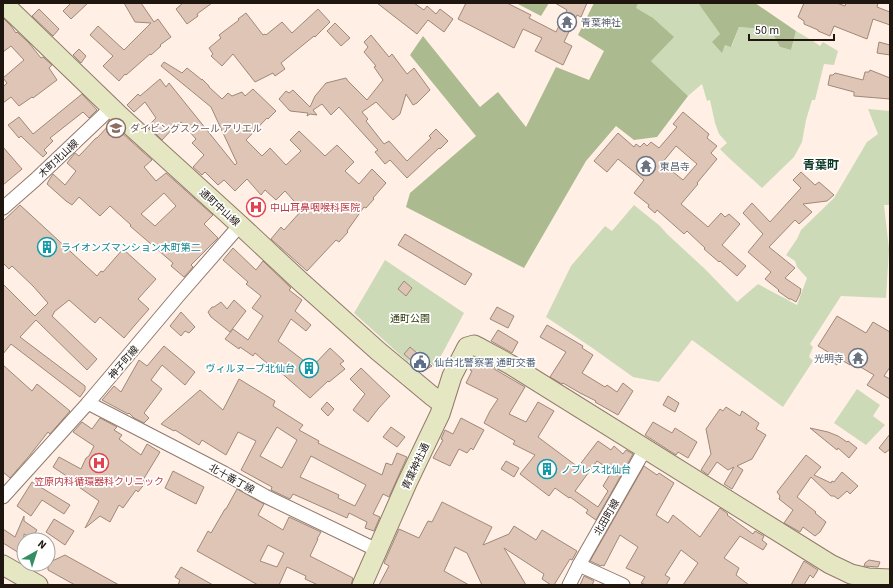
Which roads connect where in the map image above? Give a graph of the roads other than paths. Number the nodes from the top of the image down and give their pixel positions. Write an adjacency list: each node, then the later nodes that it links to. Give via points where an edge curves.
1 (4, 6): 2 (street, 通町中山線)
2 (111, 108): 3 (street, 木町北山線); 4 (street, 通町中山線)
3 (3, 208)
4 (240, 225): 5 (street, 神子町線); 6 (street, 通町中山線, via 338,316)
5 (88, 403): 8 (street, 神子町線); 9 (street, 北十番丁線, via 265,496)
6 (443, 404): 7 (street, 青葉神社通, via 452,376 467,347 474,345 511,365); 9 (street, 青葉神社通)
7 (645, 449): 11 (street, 北田町線); 12 (street, via 830,564 851,574)
8 (3, 497)
9 (377, 550): 14 (street, 青葉神社通)
10 (3, 565): 13 (street)
11 (579, 565): 15 (street, 北田町線); 16 (street)
12 (890, 579)
13 (38, 585)
14 (362, 585)
15 (569, 585)
16 (624, 585)

